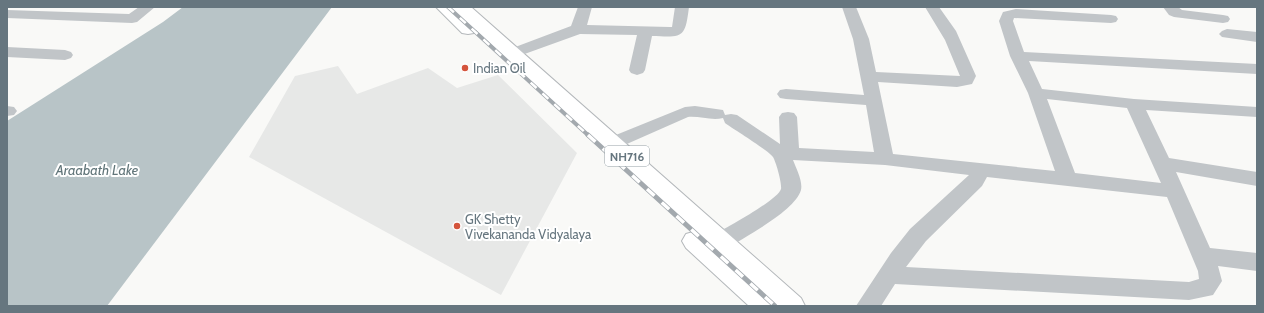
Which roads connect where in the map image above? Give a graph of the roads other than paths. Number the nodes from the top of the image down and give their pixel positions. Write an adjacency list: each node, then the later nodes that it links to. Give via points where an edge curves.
1 (148, 7): 9 (street, via 132,19)
2 (444, 7): 41 (highway, NH716)
3 (461, 7): 17 (highway, NH716)
4 (585, 7): 12 (street)
5 (682, 7): 13 (street, via 677,30)
6 (848, 7): 22 (street, via 861,39)
7 (932, 7): 22 (street, via 955,43 968,76 966,80 957,82)
8 (1170, 7): 11 (street, via 1179,14)
9 (7, 14)
10 (1111, 19): 19 (street, via 1016,13 1008,15 1006,21)
11 (1223, 19)
12 (578, 29): 13 (street); 17 (street)
13 (645, 32): 21 (street)
14 (1227, 34): 15 (street)
15 (1257, 37)
16 (7, 52): 18 (street)
17 (512, 53): 29 (highway, NH716)
18 (65, 55)
19 (1018, 56): 20 (street); 23 (street)
20 (1257, 69)
21 (637, 70)
22 (868, 76): 25 (street)
23 (1036, 93): 26 (street); 35 (street)
24 (786, 94): 25 (street)
25 (874, 101): 31 (street)
26 (1134, 104): 27 (street); 32 (street)
27 (1257, 112)
28 (788, 117): 30 (street)
29 (613, 143): 30 (street, via 685,112 695,112 724,116); 37 (highway, NH716)
30 (785, 154): 31 (street); 37 (street, via 791,189 787,197 772,210)
31 (885, 159): 33 (street)
32 (1162, 163): 34 (street); 36 (street)
33 (981, 170): 35 (street); 40 (street, via 975,181 918,235)
34 (1257, 179)
35 (1068, 180): 36 (street)
36 (1175, 191): 38 (street)
37 (720, 242): 42 (highway, NH716)
38 (1202, 256): 39 (street); 40 (street, via 1211,281 1204,288 1189,291)
39 (1257, 262)
40 (889, 275): 43 (street)
41 (767, 306)
42 (791, 306)
43 (868, 306)

